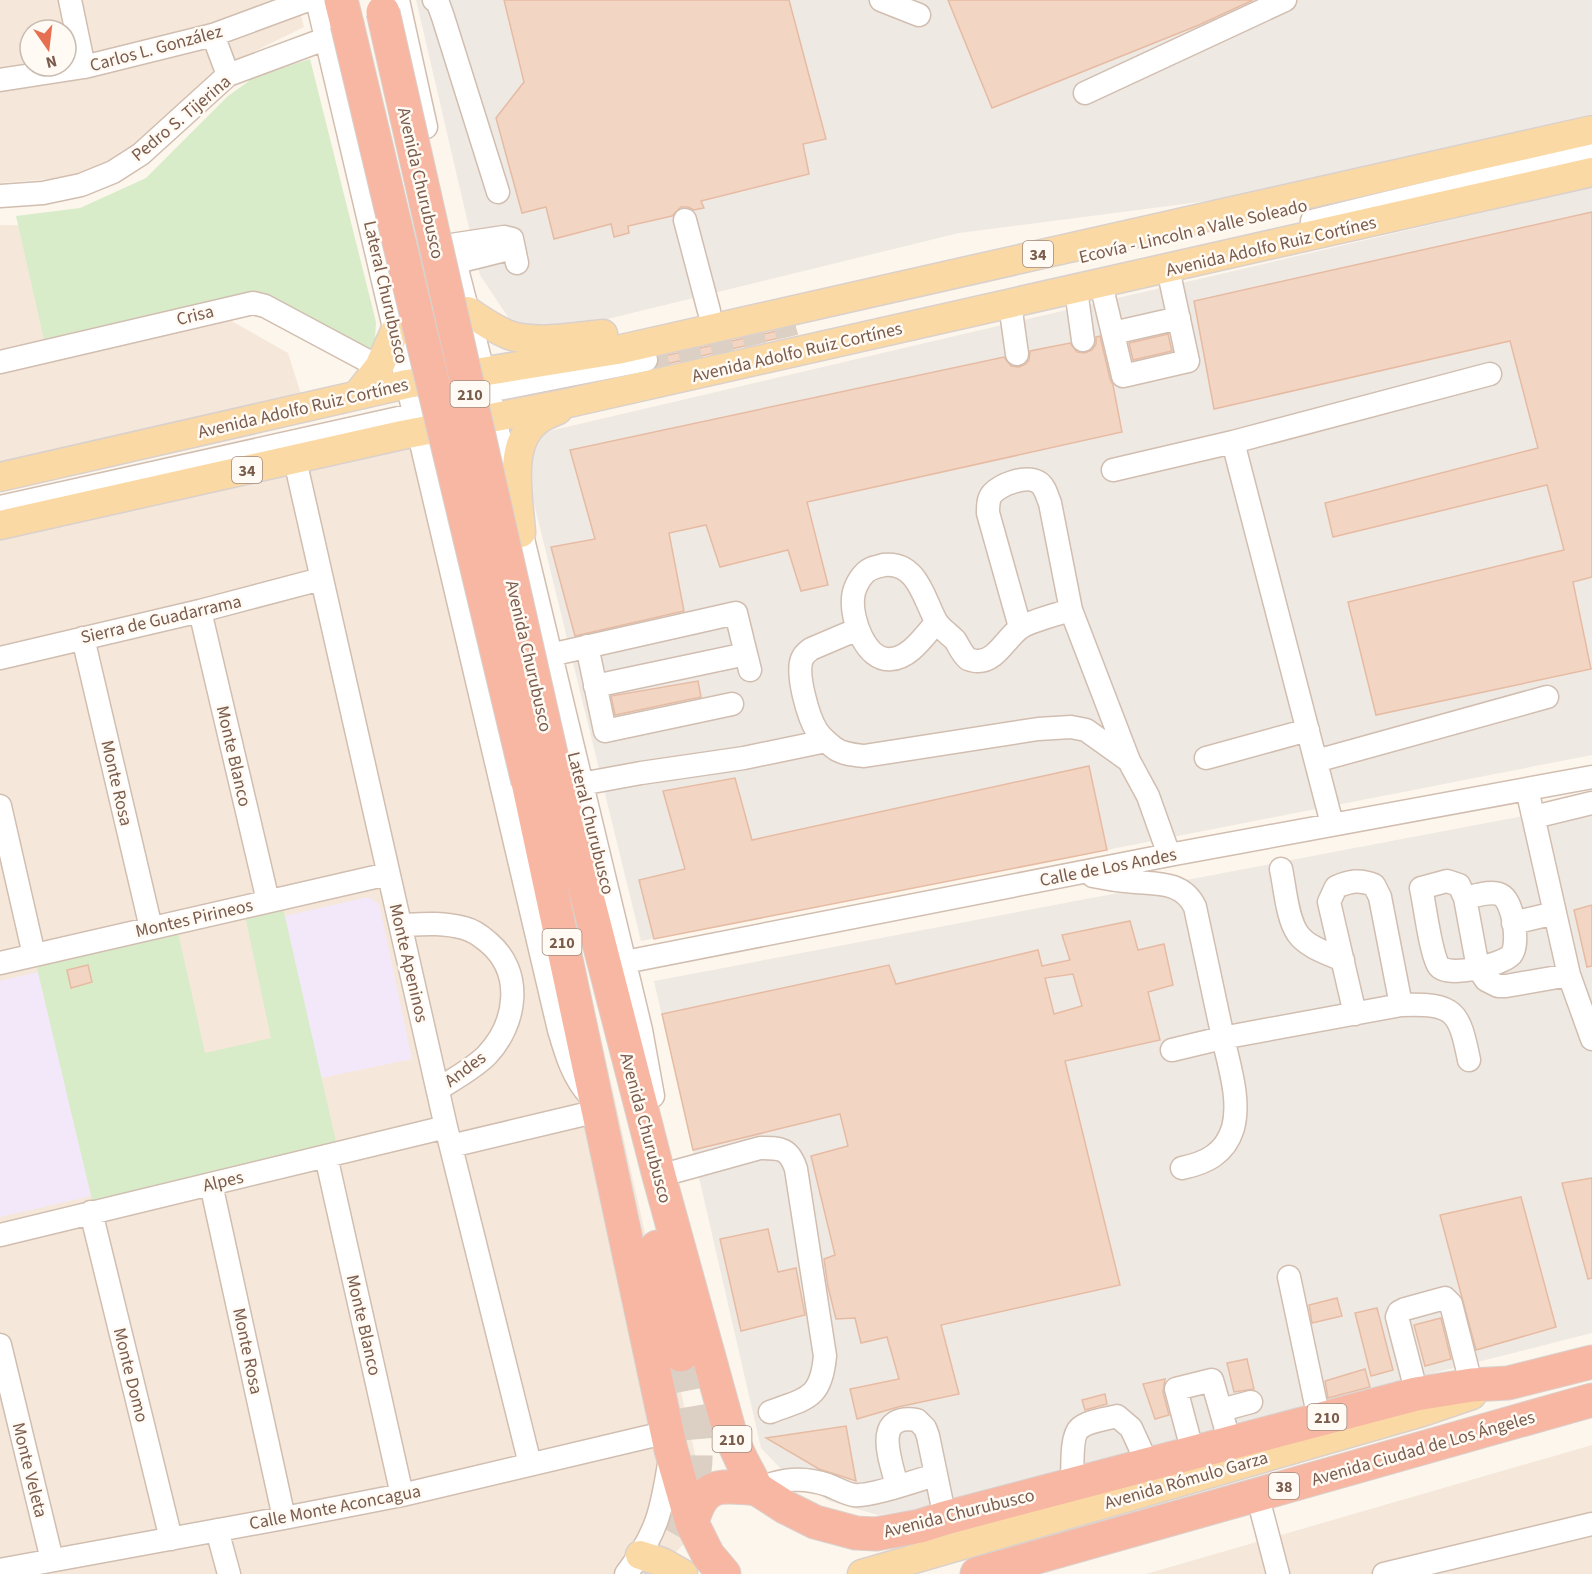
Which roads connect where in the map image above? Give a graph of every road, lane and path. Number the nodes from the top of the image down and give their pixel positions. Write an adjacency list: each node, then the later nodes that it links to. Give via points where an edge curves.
1 (70, 0): 11 (street)
2 (308, 0): 10 (street, Carlos L. González)
3 (317, 0): 9 (street, Lateral Churubusco)
4 (434, 0): 19 (street, via 443,17)
5 (881, 0): 8 (street)
6 (1285, 0): 14 (street)
7 (387, 4): 23 (street, Lateral Churubusco); 74 (highway, Avenida Churubusco / 210, bridge)
8 (919, 15)
9 (338, 21): 12 (street, Pedro S. Tijerina); 26 (street, Lateral Churubusco); 74 (highway, Avenida Churubusco / 210, bridge)
10 (213, 35): 11 (street, Carlos L. González); 12 (street)
11 (84, 67): 13 (street, Carlos L. González)
12 (228, 75): 20 (street, Pedro S. Tijerina, via 141,154 113,172 81,185)
13 (0, 81)
14 (1085, 93)
15 (1592, 130): 22 (main road, Avenida Adolfo Ruiz Cortínes / 34)
16 (1592, 138): 17 (street, Ecovía - Lincoln a Valle Soleado, via 797,333 1154,260)
17 (1592, 153)
18 (1592, 172): 25 (main road, Avenida Adolfo Ruiz Cortínes / 34)
19 (498, 192)
20 (0, 196)
21 (685, 220): 30 (street)
22 (1179, 223): 30 (main road, via 1032,237); 41 (main road, Avenida Adolfo Ruiz Cortínes / 34, via 617,350)
23 (453, 254): 24 (street); 26 (street); 29 (street, Lateral Churubusco)
24 (516, 255)
25 (1168, 269): 27 (main road, Avenida Adolfo Ruiz Cortínes / 34); 31 (street)
26 (381, 272): 32 (street, Lateral Churubusco)
27 (1088, 287): 28 (main road, Avenida Adolfo Ruiz Cortínes / 34); 33 (street); 34 (street)
28 (1010, 304): 35 (street); 42 (main road, Avenida Adolfo Ruiz Cortínes / 34)
29 (468, 311): 30 (main road, via 512,336 544,339 619,331); 41 (street, Lateral Churubusco)
30 (709, 311)
31 (1179, 318): 33 (street); 33 (street, via 1188,361 1123,376)
32 (395, 330): 37 (main road); 43 (street, Lateral Churubusco)
33 (1113, 333)
34 (1083, 340)
35 (1017, 354)
36 (0, 362): 37 (street, Crisa, via 253,303)
37 (379, 367): 40 (main road)
38 (648, 367): 41 (street)
39 (1490, 374): 44 (street)
40 (357, 395): 43 (main road, Avenida Adolfo Ruiz Cortínes / 34); 48 (main road, Avenida Adolfo Ruiz Cortínes / 34)
41 (490, 396): 42 (main road, Avenida Adolfo Ruiz Cortínes / 34); 43 (main road, Avenida Adolfo Ruiz Cortínes / 34); 43 (main road, Avenida Adolfo Ruiz Cortínes / 34); 47 (street, Lateral Churubusco)
42 (573, 402): 53 (main road, via 540,418 528,430 519,450)
43 (412, 407): 45 (main road, Avenida Adolfo Ruiz Cortínes / 34); 49 (street, Lateral Churubusco); 50 (street, via 290,422); 51 (street)
44 (1233, 442): 46 (street); 68 (street)
45 (295, 460): 52 (main road, Avenida Adolfo Ruiz Cortínes / 34); 55 (street, Monte Apeninos)
46 (1113, 470)
47 (507, 472): 49 (street); 53 (street, Lateral Churubusco)
48 (0, 477)
49 (432, 489): 54 (street, Lateral Churubusco)
50 (0, 490)
51 (0, 507)
52 (0, 525)
53 (521, 533): 54 (street); 63 (street, Lateral Churubusco)
54 (447, 550): 94 (street, Lateral Churubusco)
55 (321, 579): 57 (street, Sierra de Guadarrama); 83 (street, Monte Apeninos)
56 (1071, 610): 59 (street); 59 (street, via 1045,489 1031,480 1013,482 992,495 988,513); 71 (street)
57 (200, 611): 61 (street, Sierra de Guadarrama); 85 (street, Monte Blanco)
58 (936, 623): 59 (street, via 968,658 978,661 989,658); 60 (street, via 914,647 890,659 875,656); 60 (street, via 919,583 896,566 886,565 870,568 855,591 852,601)
59 (1020, 627)
60 (858, 629): 69 (street, via 811,649 801,661 805,697 817,730)
61 (83, 638): 64 (street, Sierra de Guadarrama); 89 (street, Monte Rosa)
62 (587, 646): 63 (street); 65 (street); 65 (street, via 736,613 748,662)
63 (550, 655): 74 (street, Lateral Churubusco)
64 (0, 658)
65 (595, 686): 67 (street, via 604,731)
66 (1546, 697): 72 (street)
67 (732, 704)
68 (1308, 730): 70 (street); 72 (street)
69 (826, 741): 71 (street, via 835,749 864,756 1071,727 1086,730); 74 (street, via 744,758)
70 (1206, 758)
71 (1129, 761): 80 (street, via 1148,796)
72 (1316, 761): 79 (street)
73 (1592, 777): 75 (street, Calle de Los Andes)
74 (555, 781): 96 (highway, Avenida Churubusco / 210); 105 (highway, Avenida Churubusco / 210)
75 (1527, 789): 78 (street); 79 (street, Calle de Los Andes)
76 (1592, 803): 78 (street)
77 (0, 806): 90 (street)
78 (1534, 817): 86 (street)
79 (1332, 824): 80 (street, Calle de Los Andes)
80 (1169, 855): 82 (street, Calle de Los Andes)
81 (1281, 869): 91 (street, via 1298,934)
82 (1083, 873): 96 (street, Calle de Los Andes); 100 (street, via 1163,883 1191,899)
83 (388, 874): 85 (street, Montes Pirineos); 88 (street, Monte Apeninos)
84 (1465, 898): 87 (street, via 1501,895 1508,901); 93 (street); 93 (street, via 1455,882 1421,888 1438,965 1449,972)
85 (268, 902): 89 (street, Montes Pirineos)
86 (1556, 913): 87 (street); 95 (street)
87 (1513, 923): 93 (street, via 1516,941 1511,955)
88 (401, 925): 97 (street, Andes, via 435,923 466,928 496,949); 104 (street, Monte Apeninos)
89 (151, 928): 90 (street, Montes Pirineos)
90 (34, 955): 92 (street, Montes Pirineos)
91 (1343, 960): 98 (street, via 1329,902 1336,887 1363,880 1374,885 1380,897); 99 (street)
92 (0, 963)
93 (1479, 968): 95 (street, via 1486,980 1498,986)
94 (546, 973): 97 (street); 105 (street, Lateral Churubusco, via 569,1063)
95 (1569, 975): 101 (street)
96 (617, 976): 108 (highway, Avenida Churubusco / 210); 115 (highway, via 607,1005 609,1037)
97 (512, 981): 104 (street, Andes, via 512,1010 500,1038 486,1056)
98 (1401, 1005): 99 (street); 103 (street, via 1434,1006 1457,1017)
99 (1355, 1014): 100 (street)
100 (1222, 1038): 102 (street); 109 (street, via 1234,1096 1232,1131 1213,1158)
101 (1592, 1039)
102 (1172, 1050)
103 (1469, 1060)
104 (438, 1089): 106 (street, Monte Apeninos)
105 (597, 1107): 106 (street, Alpes); 124 (highway, Avenida Churubusco / 210)
106 (448, 1136): 107 (street, Alpes); 127 (street, Monte Apeninos)
107 (326, 1156): 110 (street, Alpes); 134 (street, Monte Blanco)
108 (656, 1167): 122 (street, via 760,1148 777,1148 792,1158 825,1356 823,1377 817,1389 806,1399); 132 (highway, Avenida Churubusco / 210, via 731,1437)
109 (1182, 1168)
110 (211, 1184): 111 (street, Alpes); 135 (street, Monte Rosa)
111 (91, 1212): 112 (street, Alpes); 140 (street, Monte Domo)
112 (0, 1235)
113 (1289, 1277): 123 (street)
114 (0, 1345): 141 (street, Monte Veleta)
115 (681, 1354)
116 (1592, 1362): 117 (highway, Avenida Churubusco / 210)
117 (1473, 1390): 120 (highway, Avenida Churubusco / 210); 120 (street, via 1451,1304 1445,1298 1405,1309 1397,1317)
118 (1592, 1400): 133 (highway, Avenida Ciudad de Los Ángeles / 38)
119 (1251, 1402): 121 (street)
120 (1419, 1403): 123 (highway, Avenida Churubusco / 210); 147 (main road, Avenida Rómulo Garza / 38)
121 (1221, 1410): 125 (street); 126 (street, via 1212,1380 1176,1389)
122 (770, 1412)
123 (1319, 1419): 125 (highway, Avenida Churubusco / 210)
124 (669, 1441): 127 (street, Calle Monte Aconcagua); 137 (highway, Avenida Churubusco / 210); 142 (street, via 658,1518 649,1542)
125 (1230, 1443): 126 (highway, Avenida Churubusco / 210)
126 (1193, 1453): 128 (highway, Avenida Churubusco / 210)
127 (530, 1464): 134 (street, Calle Monte Aconcagua)
128 (1148, 1465): 130 (highway, Avenida Churubusco / 210); 130 (street, via 1131,1428 1117,1416 1076,1431)
129 (935, 1475): 131 (street); 131 (street, via 926,1428 917,1420 902,1419 890,1426 887,1442); 136 (street)
130 (1072, 1485): 136 (highway, Avenida Churubusco / 210)
131 (897, 1486): 132 (street, via 855,1495 797,1479 780,1480)
132 (757, 1489): 136 (highway, Avenida Churubusco / 210, via 815,1522 856,1533 896,1531); 137 (highway, via 731,1486 710,1491 698,1504)
133 (1257, 1494): 148 (highway, Avenida Ciudad de Los Ángeles / 38); 149 (street)
134 (402, 1495): 135 (street, Calle Monte Aconcagua)
135 (284, 1518): 139 (street, Calle Monte Aconcagua)
136 (945, 1518)
137 (692, 1524): 146 (highway, Avenida Churubusco / 210, via 708,1555)
138 (1592, 1524): 150 (street)
139 (217, 1530): 140 (street, Calle Monte Aconcagua); 144 (street)
140 (171, 1539): 141 (street, Calle Monte Aconcagua)
141 (52, 1560): 143 (street, Calle Monte Aconcagua)
142 (633, 1565): 145 (main road, via 662,1562)
143 (0, 1570)
144 (229, 1574)
145 (683, 1574)
146 (724, 1574)
147 (862, 1574)
148 (977, 1574)
149 (1278, 1574)
150 (1388, 1574)

